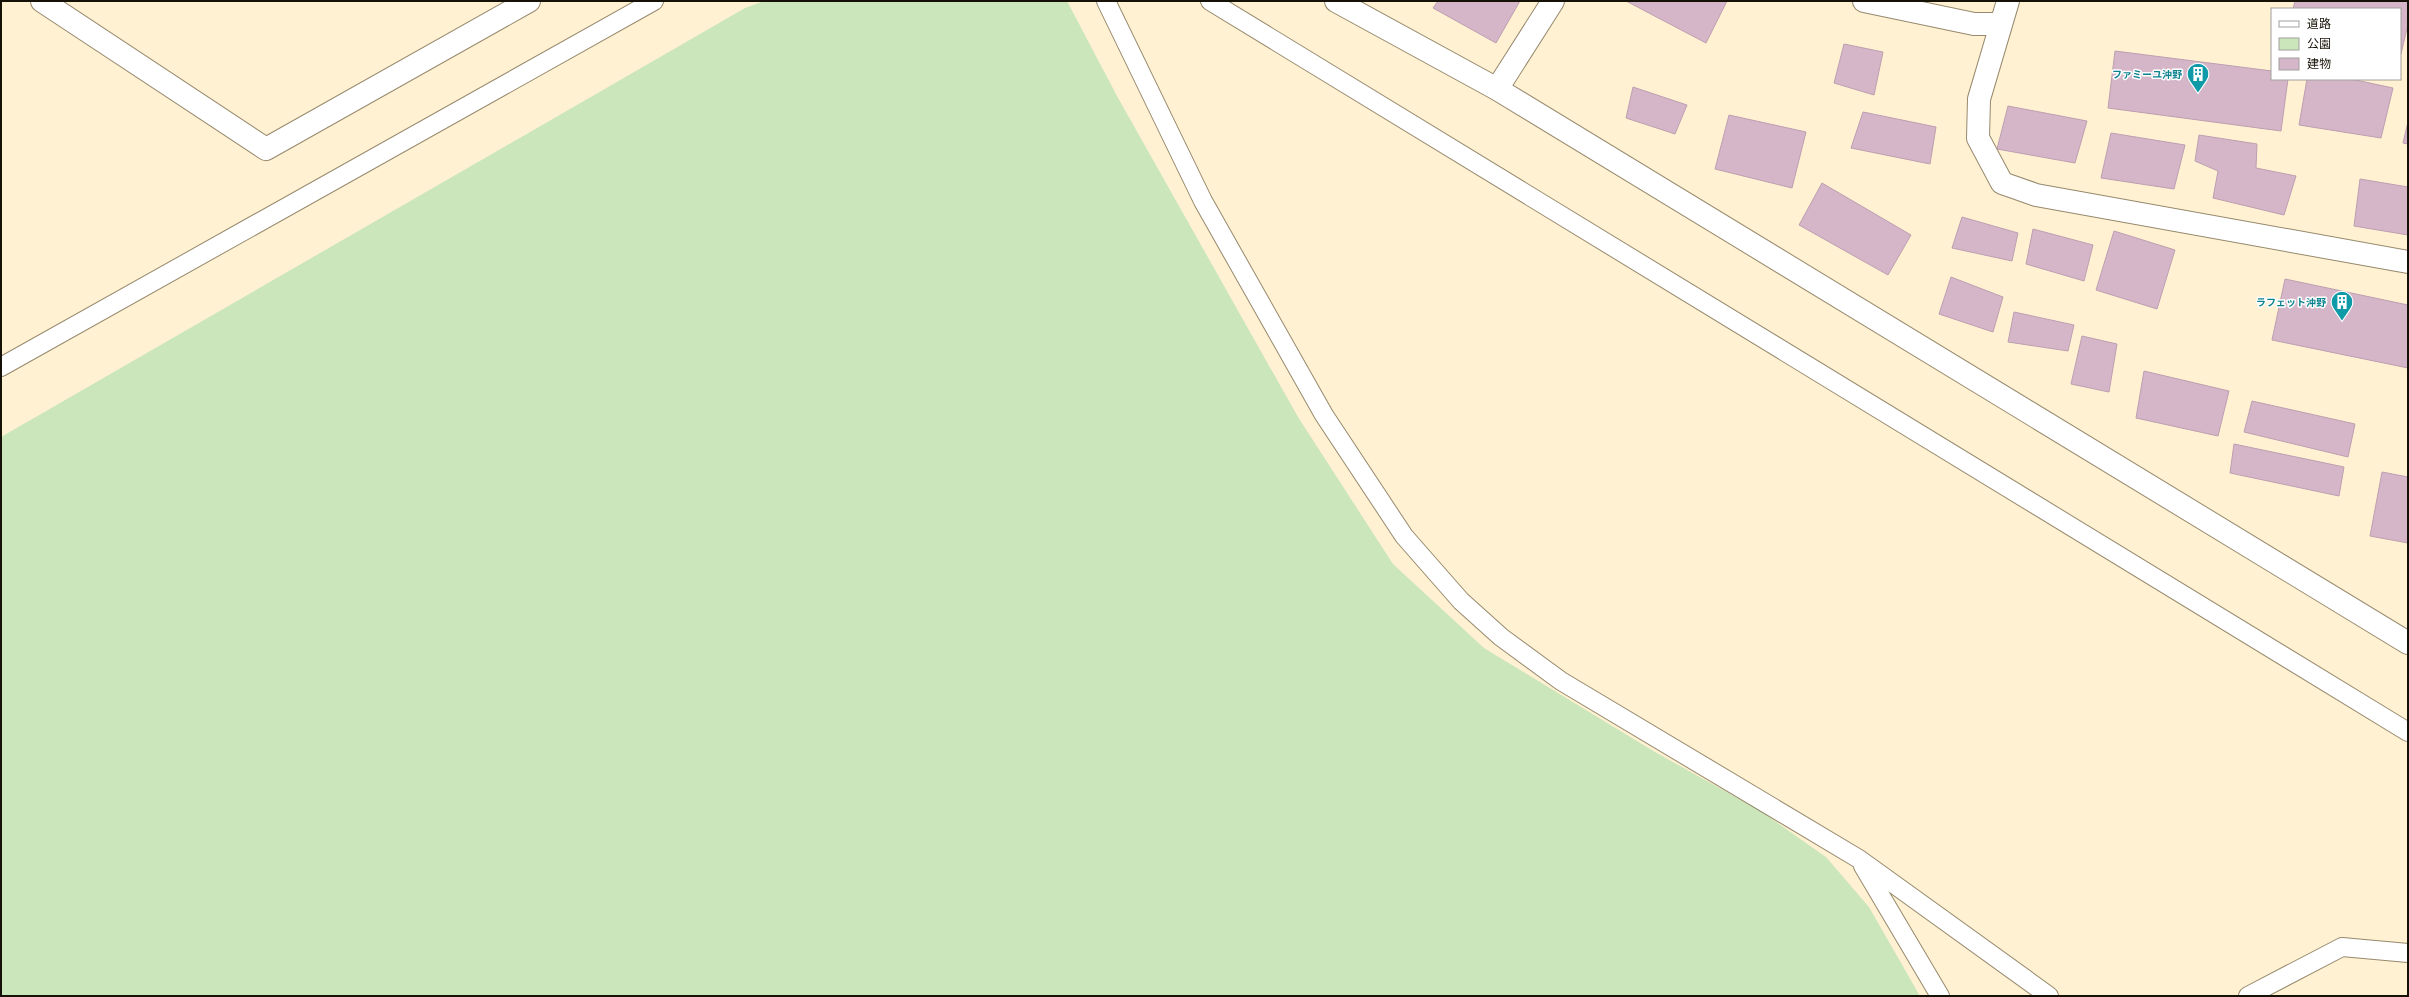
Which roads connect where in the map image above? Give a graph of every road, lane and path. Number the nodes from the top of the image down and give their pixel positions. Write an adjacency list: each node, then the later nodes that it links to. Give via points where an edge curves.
1 (42, 1): 2 (street, via 266,149)
2 (529, 1)
3 (654, 1): 13 (lane)
4 (1106, 1): 16 (lane, via 1203,201 1324,415 1404,536 1456,595 1502,637 1561,681)
5 (1210, 1): 15 (lane)
6 (1336, 1): 11 (street)
7 (1553, 1): 11 (street)
8 (1864, 1): 10 (street, via 1974,24)
9 (2008, 1): 10 (street)
10 (2001, 24): 12 (street, via 1980,99 1978,138 2002,182 2036,195)
11 (1497, 89): 14 (street)
12 (2408, 262)
13 (1, 367)
14 (2408, 643)
15 (2408, 732)
16 (1859, 859): 18 (lane); 19 (lane)
17 (2408, 953): 20 (lane, via 2342,947)
18 (1940, 996)
19 (2049, 996)
20 (2248, 996)

